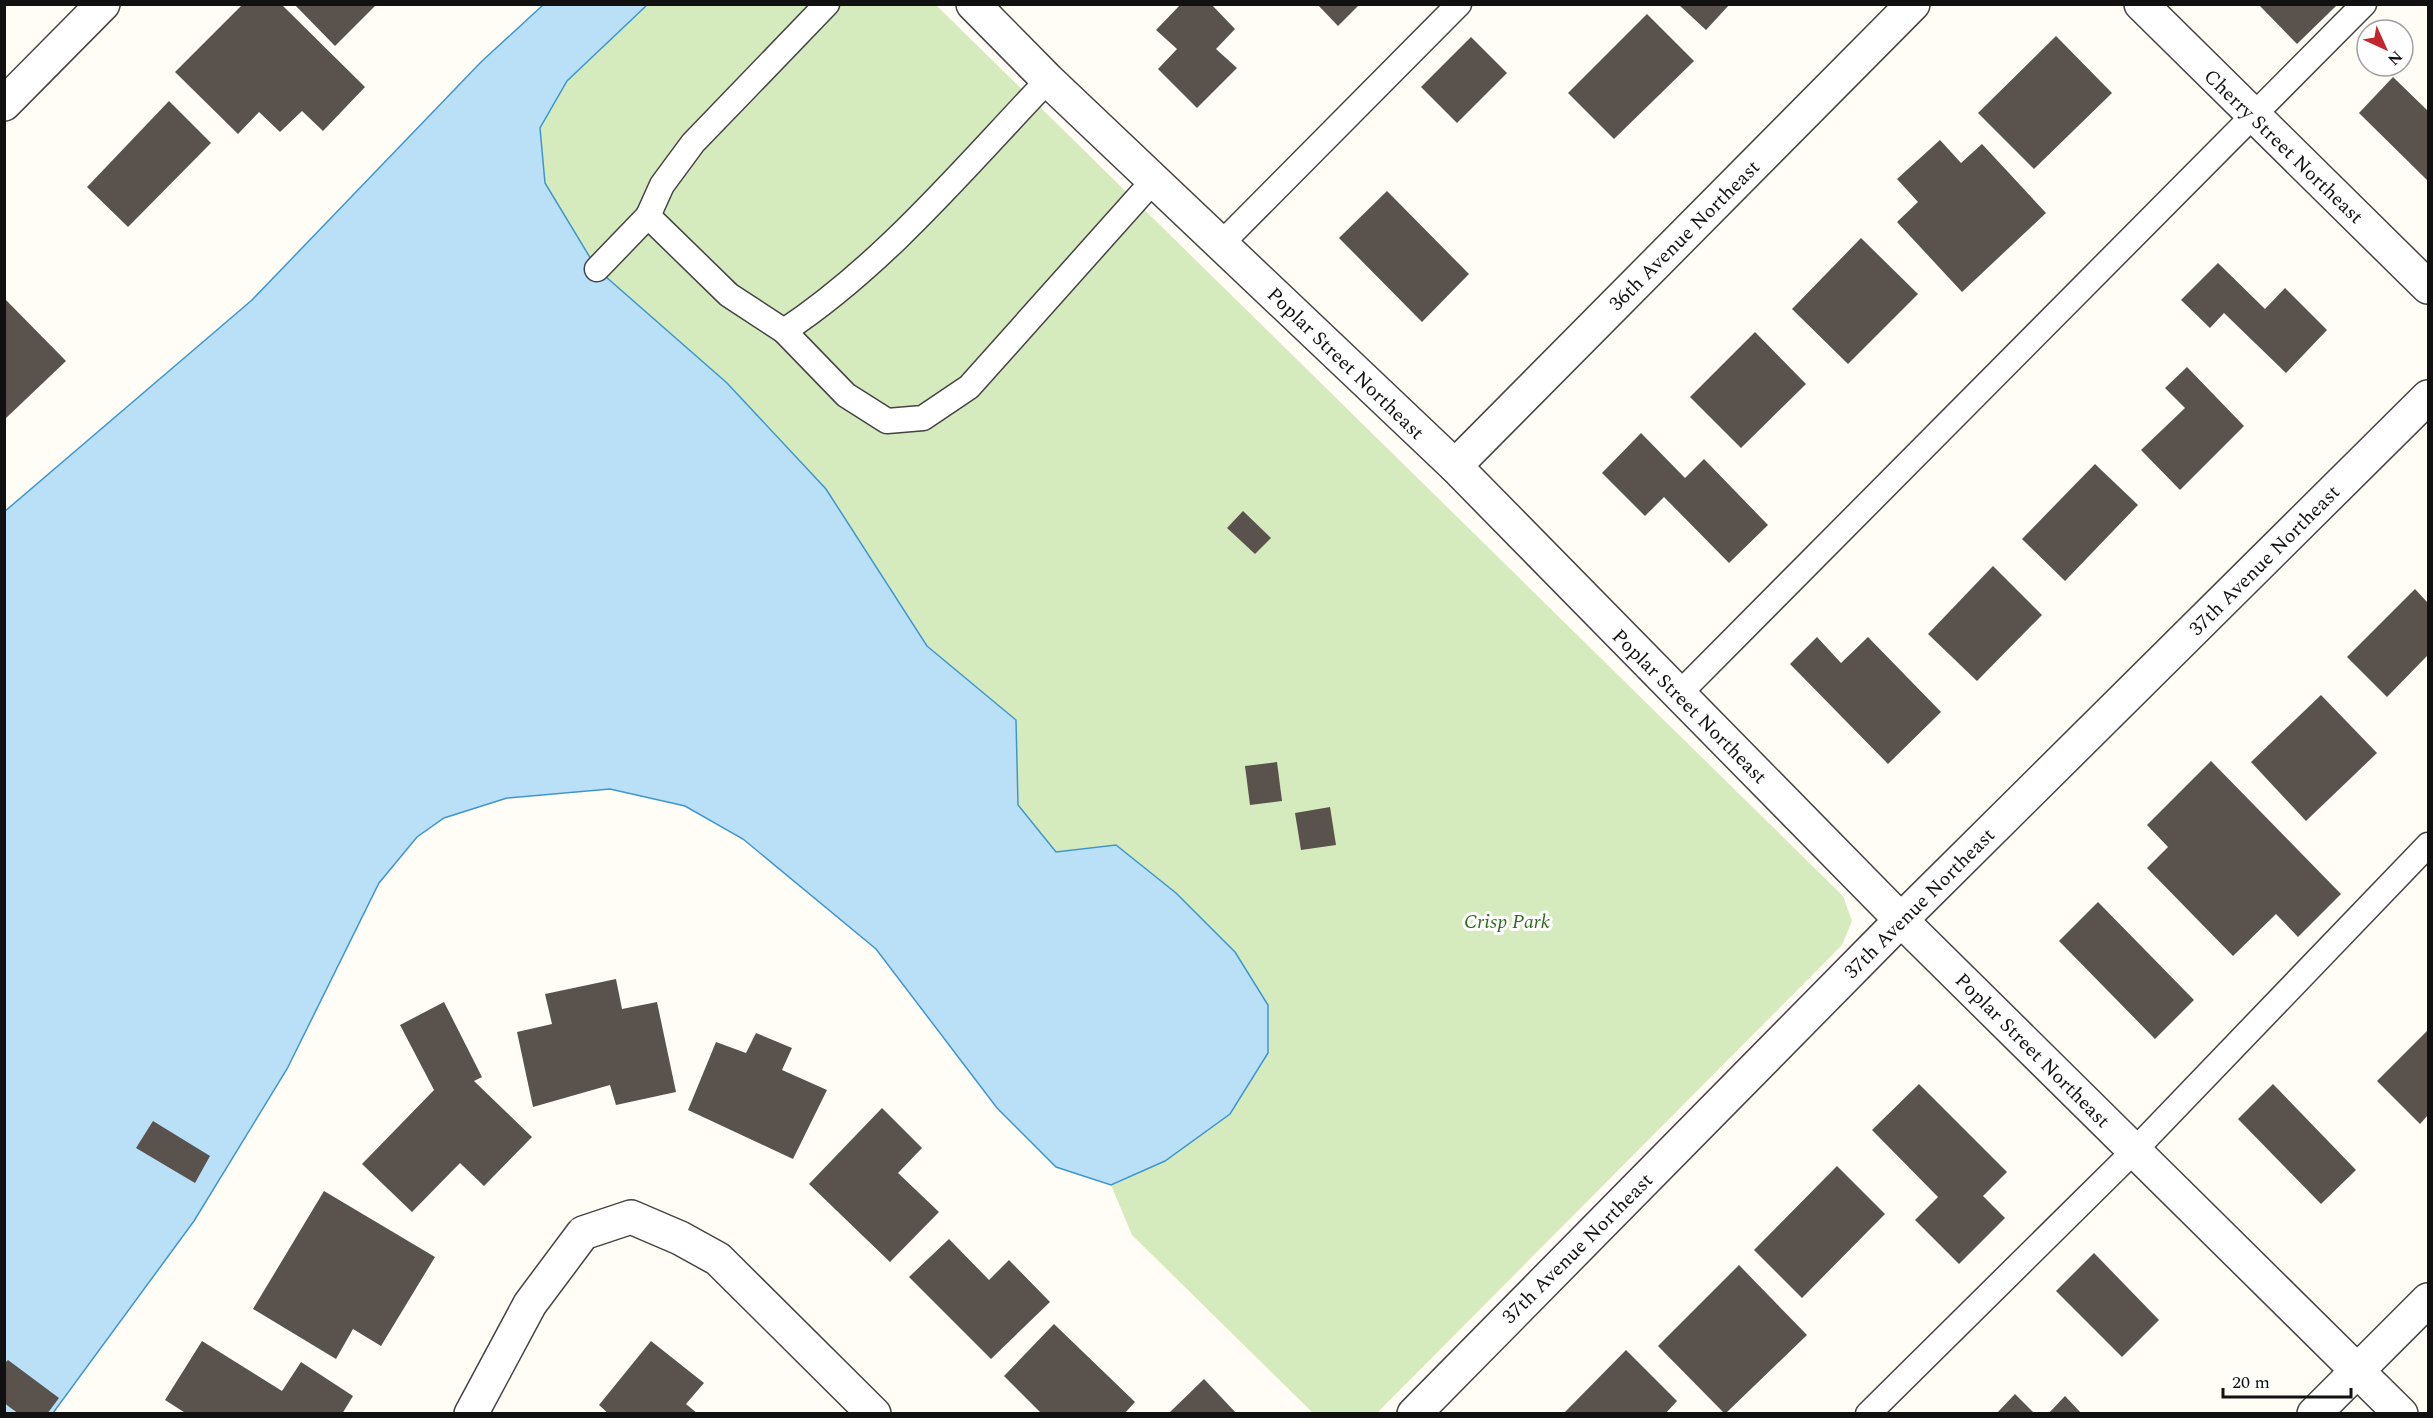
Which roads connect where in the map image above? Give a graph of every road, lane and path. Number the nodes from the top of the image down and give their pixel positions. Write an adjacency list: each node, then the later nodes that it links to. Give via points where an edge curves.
1 (103, 4): 9 (street)
2 (827, 4): 12 (lane, via 693,143 662,185)
3 (1459, 4): 13 (lane)
4 (1913, 4): 18 (street, 36th Avenue Northeast)
5 (2141, 4): 10 (street, Cherry Street Northeast)
6 (2364, 4): 10 (lane)
7 (990, 10): 8 (street, Poplar Street Northeast)
8 (1048, 80): 11 (street, Poplar Street Northeast); 16 (lane, via 918,217 822,305)
9 (4, 104)
10 (2253, 116): 15 (street, Cherry Street Northeast); 19 (lane)
11 (1153, 181): 13 (street, Poplar Street Northeast); 16 (lane, via 969,387 923,418 886,421 846,395)
12 (648, 216): 14 (lane); 16 (lane, via 729,295)
13 (1221, 244): 18 (street, Poplar Street Northeast)
14 (597, 269)
15 (2428, 286)
16 (784, 331)
17 (2428, 397): 21 (street, 37th Avenue Northeast)
18 (1455, 466): 19 (street, Poplar Street Northeast)
19 (1679, 694): 21 (street, Poplar Street Northeast)
20 (2428, 845): 22 (lane)
21 (1901, 920): 22 (street, Poplar Street Northeast); 27 (street, 37th Avenue Northeast)
22 (2135, 1150): 24 (street, Poplar Street Northeast); 28 (lane)
23 (2428, 1300): 24 (street)
24 (2358, 1370): 29 (street); 30 (street, Poplar Street Northeast)
25 (471, 1413): 26 (street, via 530,1304 584,1233 632,1217 718,1259)
26 (874, 1413)
27 (1414, 1413)
28 (1869, 1413)
29 (2314, 1413)
30 (2401, 1413)

